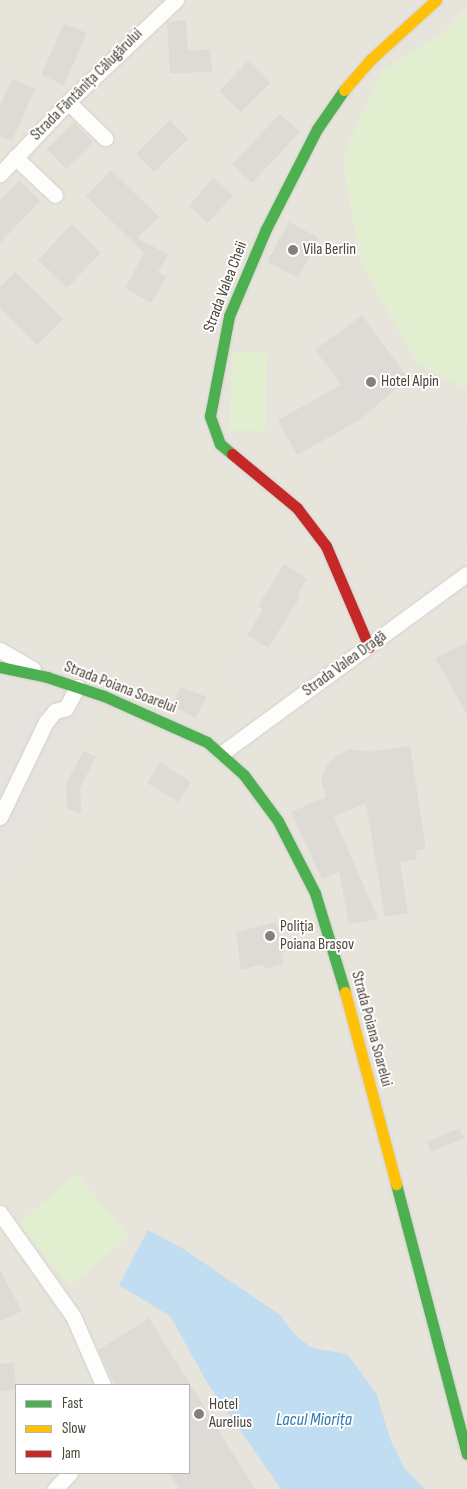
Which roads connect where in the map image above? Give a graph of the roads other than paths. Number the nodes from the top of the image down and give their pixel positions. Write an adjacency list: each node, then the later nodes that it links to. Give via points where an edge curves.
1 (176, 0): 3 (street, Strada Fântânița Călugărului)
2 (436, 0): 9 (street, Strada Valea Cheii, via 370,60 332,104 317,128 265,231 229,316 212,400 212,424 220,444 297,508 326,546)
3 (68, 102): 4 (street); 5 (street, Strada Fântânița Călugărului)
4 (105, 138)
5 (15, 157): 6 (street, Strada Fântânița Călugărului); 7 (street)
6 (0, 174)
7 (55, 195)
8 (467, 574): 9 (street, Strada Valea Dragă)
9 (369, 647): 14 (street, Strada Valea Dragă)
10 (0, 650): 12 (street)
11 (0, 667): 12 (street, Strada Poiana Soarelui)
12 (47, 677): 13 (street, Strada Poiana Soarelui)
13 (77, 686): 14 (street, Strada Poiana Soarelui, via 169,723); 15 (street, via 66,708 54,711 46,722)
14 (222, 753): 18 (street, Strada Poiana Soarelui, via 278,821 315,893 332,943)
15 (0, 817)
16 (0, 1213): 17 (street, via 73,1316)
17 (103, 1384)
18 (467, 1454)
19 (69, 1474): 20 (street)
20 (56, 1489)

